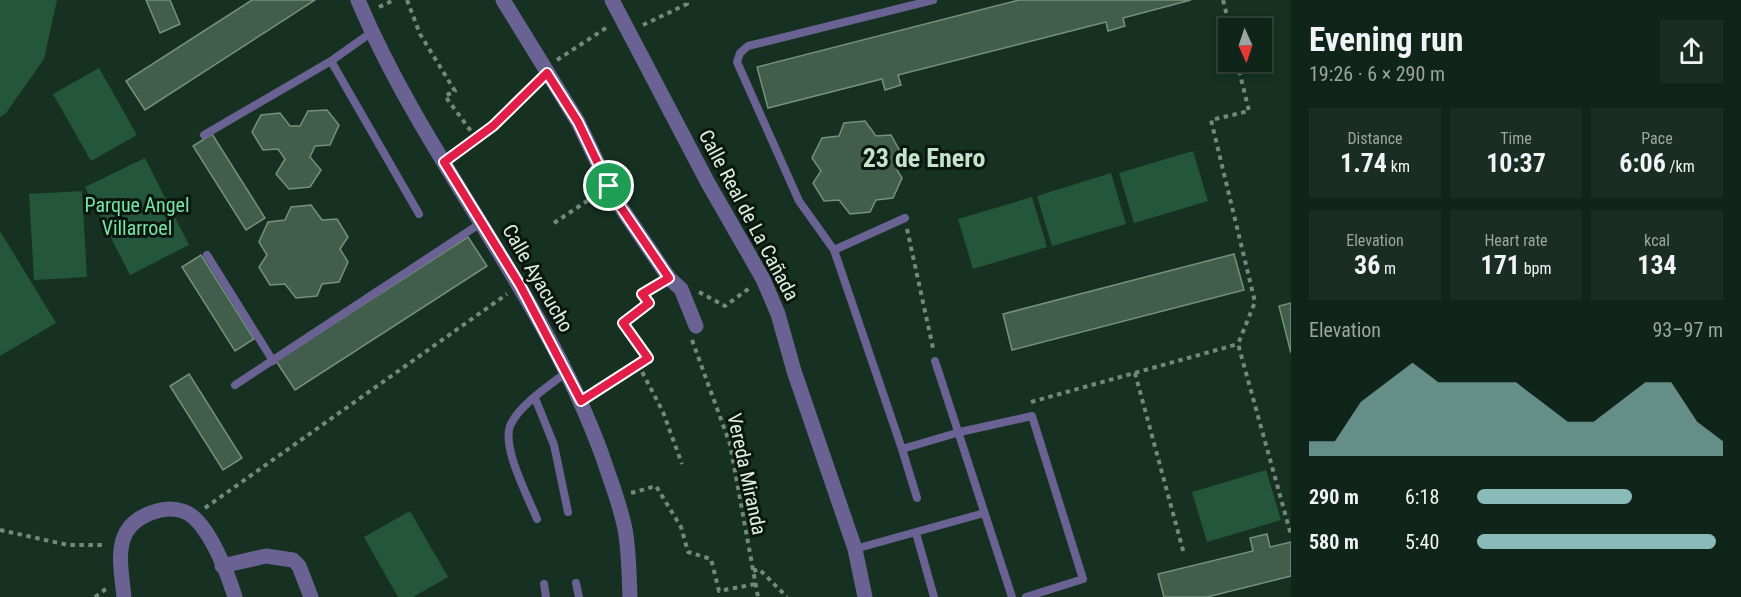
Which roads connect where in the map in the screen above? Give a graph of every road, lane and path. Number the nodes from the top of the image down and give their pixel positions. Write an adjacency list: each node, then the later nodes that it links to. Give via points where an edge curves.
1 (358, 0): 10 (street, Calle Ayacucho)
2 (407, 0): 15 (path, via 420,34 455,91 445,96)
3 (503, 0): 12 (street)
4 (612, 0): 9 (street, Calle Real de La Cañada)
5 (685, 0): 9 (path, via 687,4)
6 (933, 0): 22 (lane, via 748,46 740,53 739,70 799,201)
7 (1223, 0): 8 (path)
8 (1228, 18)
9 (625, 24): 12 (path); 25 (street, Calle Real de La Cañada)
10 (372, 32): 11 (lane); 16 (street, Calle Ayacucho, via 409,107)
11 (331, 61): 14 (lane); 18 (lane)
12 (545, 71): 15 (path); 17 (street, via 578,122)
13 (1239, 72): 29 (path, via 1249,111 1211,120 1255,302)
14 (204, 135)
15 (476, 138): 16 (path)
16 (444, 162): 20 (street, Calle Ayacucho)
17 (609, 186): 21 (path); 24 (street)
18 (419, 214)
19 (905, 218): 22 (lane); 30 (path)
20 (482, 223): 26 (street, Calle Ayacucho); 31 (lane)
21 (554, 223)
22 (834, 250): 40 (lane)
23 (207, 255): 31 (lane)
24 (669, 278): 27 (street); 32 (path, via 642,294 649,303 623,323 648,358)
25 (763, 279): 27 (path, via 725,306 705,294); 52 (street, Calle Real de La Cañada)
26 (520, 285): 33 (street, Calle Ayacucho); 46 (path)
27 (681, 289): 28 (street)
28 (696, 326): 55 (path, Vereda Miranda, via 691,336 730,444)
29 (1238, 344): 34 (path); 50 (path)
30 (935, 360): 39 (lane)
31 (273, 361): 35 (lane)
32 (638, 364): 37 (path); 41 (path, via 663,412)
33 (568, 372): 36 (lane); 37 (street, Calle Ayacucho)
34 (1135, 373): 38 (path); 53 (path)
35 (235, 385)
36 (534, 398): 44 (lane, via 554,445); 47 (lane, via 511,424 508,434 510,453)
37 (581, 401): 42 (street, Calle Ayacucho)
38 (1028, 403)
39 (960, 432): 40 (lane); 45 (lane); 70 (lane, via 1032,416 1083,579)
40 (903, 449): 43 (lane)
41 (682, 464)
42 (616, 498): 58 (path, via 656,486 681,528 688,552 711,559 719,591); 64 (street, Calle Ayacucho, via 627,548)
43 (916, 498)
44 (568, 512)
45 (984, 513): 49 (lane); 69 (lane)
46 (192, 516): 51 (street, via 164,509 148,513 133,522); 54 (street, via 206,533)
47 (537, 519)
48 (0, 530): 51 (path, via 68,544)
49 (916, 532): 52 (lane); 68 (lane)
50 (1291, 536)
51 (121, 545): 59 (street)
52 (855, 549): 67 (street, Calle Real de La Cañada)
53 (1184, 554)
54 (222, 566): 60 (street); 61 (street, via 266,556 293,560)
55 (753, 571): 58 (path, Vereda Miranda); 66 (path, via 759,569)
56 (576, 582): 63 (lane)
57 (544, 584): 62 (lane)
58 (756, 584): 65 (path, Vereda Miranda)
59 (124, 597)
60 (235, 597)
61 (311, 597)
62 (546, 597)
63 (579, 597)
64 (630, 597)
65 (758, 597)
66 (787, 597)
67 (866, 597)
68 (934, 597)
69 (1012, 597)
70 (1026, 597)

